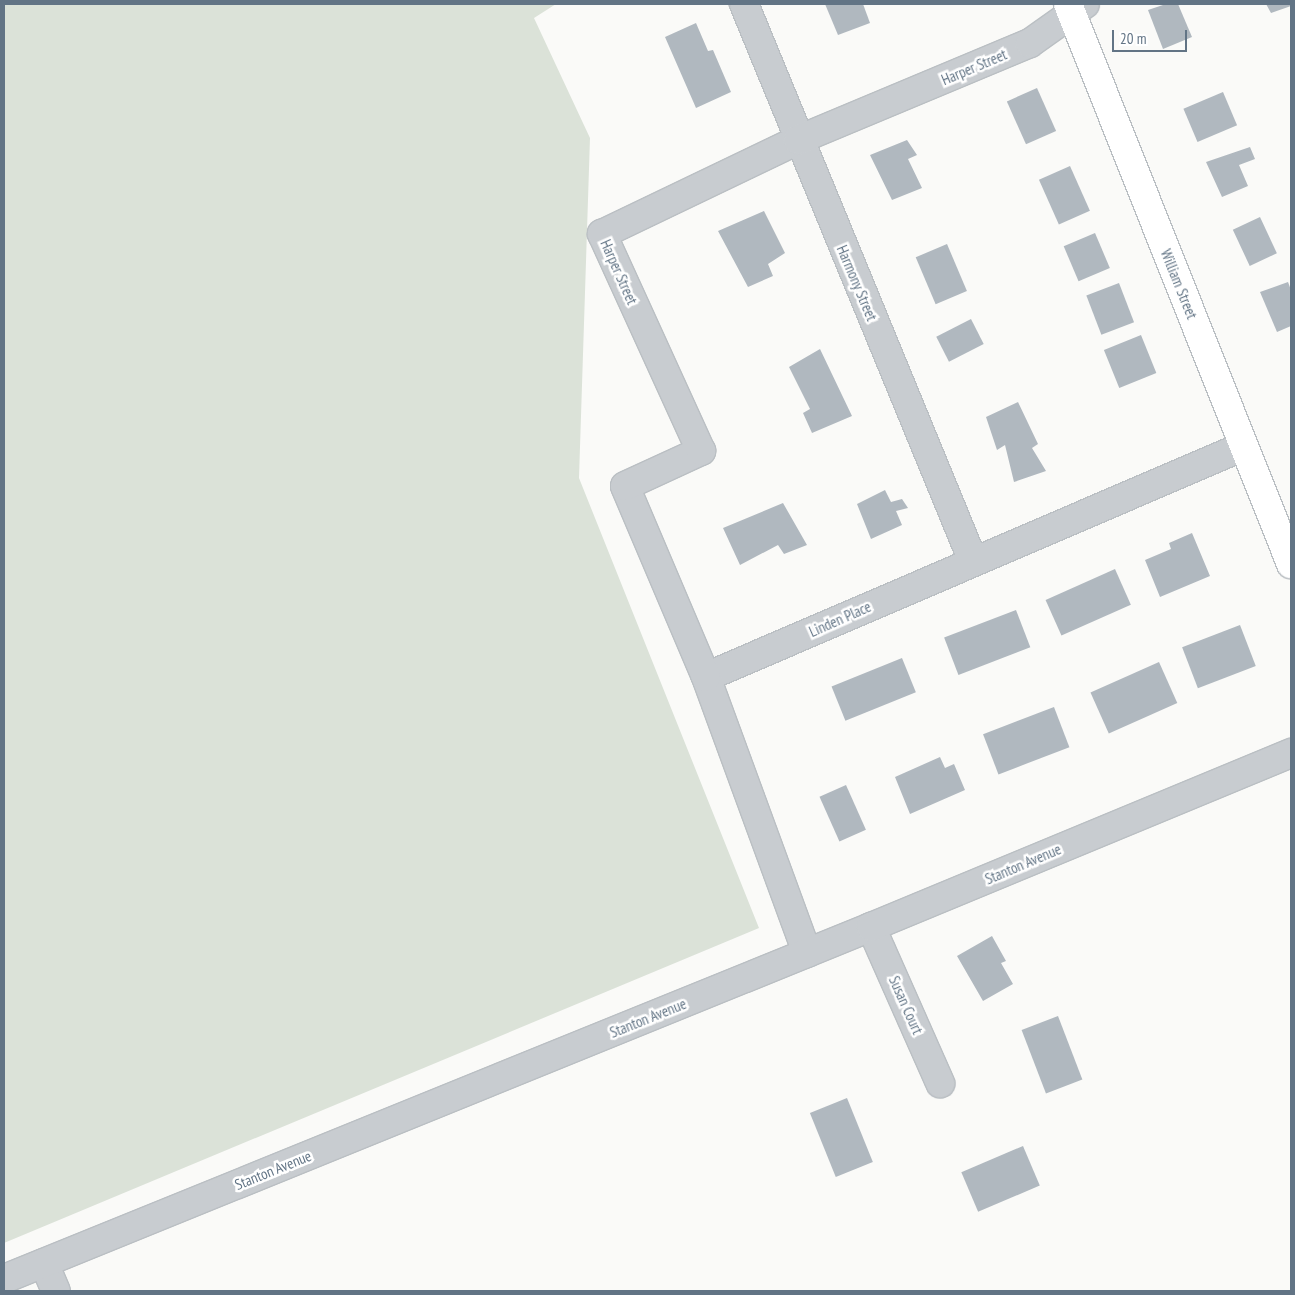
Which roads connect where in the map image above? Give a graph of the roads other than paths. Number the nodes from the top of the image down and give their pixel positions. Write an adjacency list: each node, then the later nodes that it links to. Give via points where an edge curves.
1 (744, 4): 3 (street, Harmony Street)
2 (1075, 7): 3 (street, Harper Street, via 1030,43); 4 (main road, William Street)
3 (798, 140): 5 (street, Harmony Street); 7 (street, Harper Street, via 602,234 701,451 625,486)
4 (1244, 446): 5 (street, Linden Place); 6 (main road, William Street)
5 (973, 561): 7 (street, Linden Place)
6 (1291, 564)
7 (706, 677): 10 (street)
8 (1291, 753): 9 (street, Stanton Avenue)
9 (871, 927): 10 (street, Stanton Avenue); 11 (street, Susan Court)
10 (807, 953): 12 (street, Stanton Avenue)
11 (940, 1083)
12 (44, 1262): 13 (street, Stanton Avenue); 14 (street)
13 (4, 1279)
14 (56, 1291)

